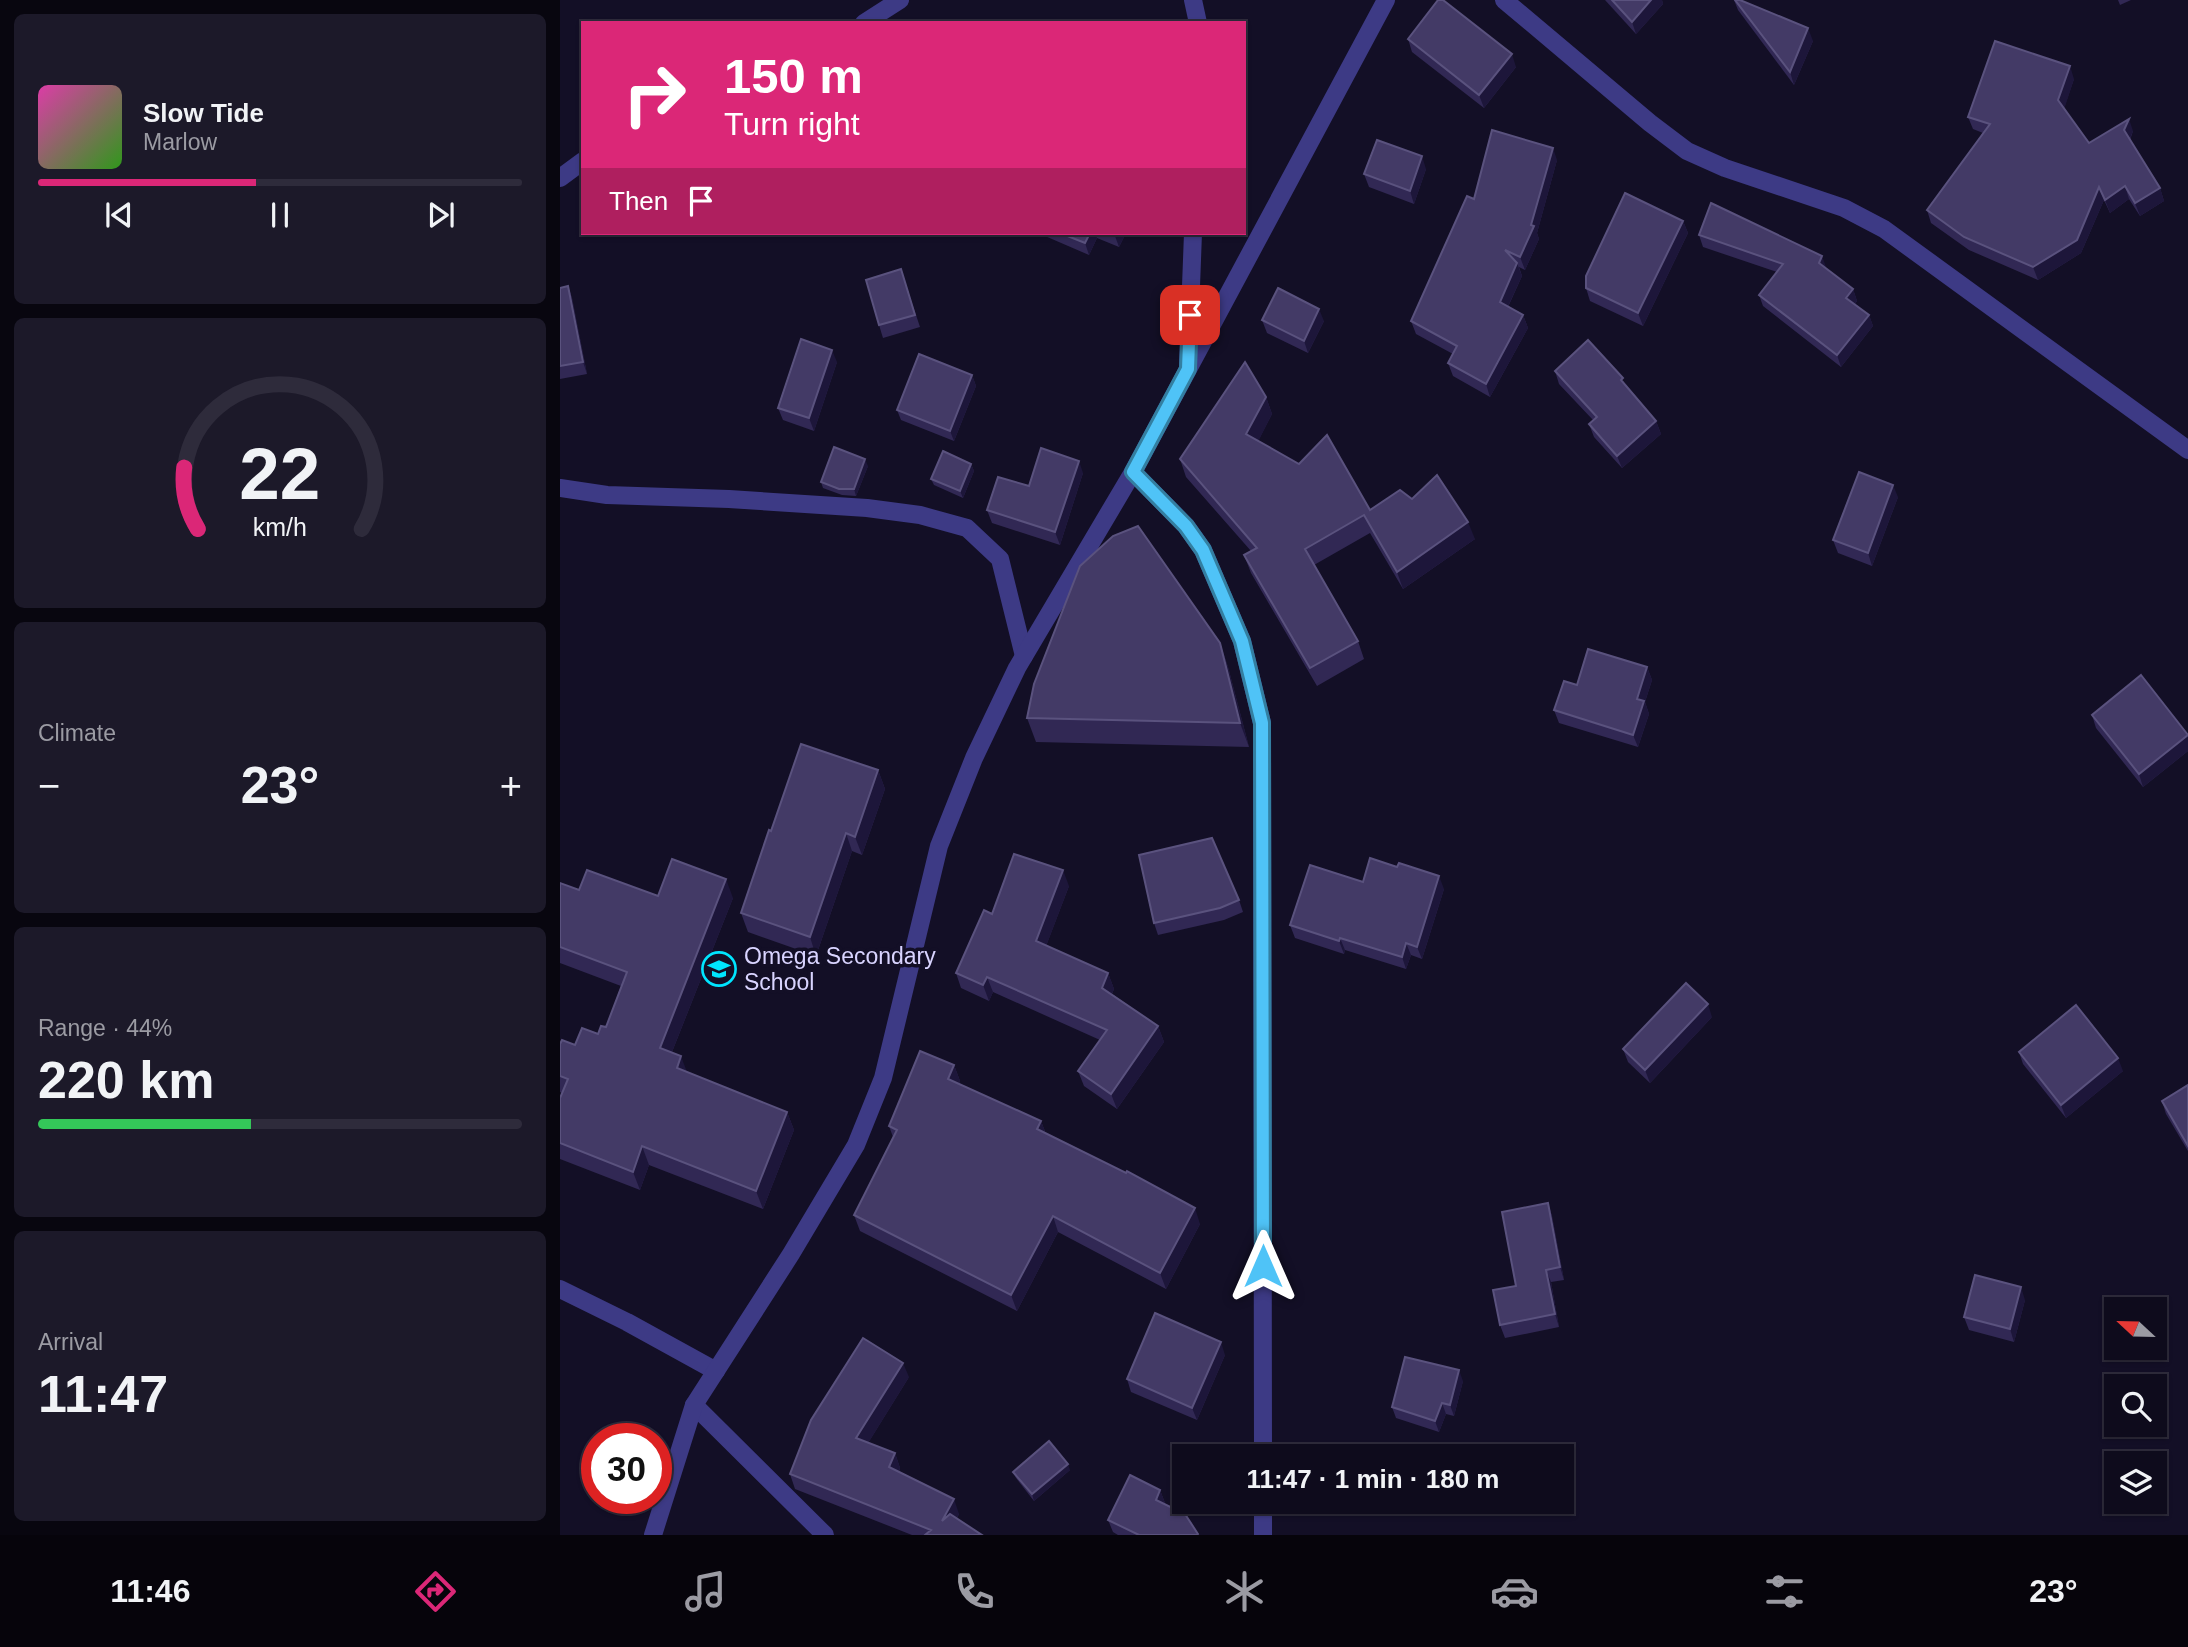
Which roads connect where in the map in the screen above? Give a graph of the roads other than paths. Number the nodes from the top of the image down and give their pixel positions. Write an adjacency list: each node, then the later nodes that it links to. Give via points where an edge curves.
1 (900, 0): 5 (street)
2 (1194, 0): 6 (street)
3 (1386, 0): 10 (street)
4 (1504, 0): 11 (street, via 1687,151 1844,208 1884,229)
5 (867, 21)
6 (1198, 21)
7 (581, 163): 8 (street)
8 (560, 178)
9 (1193, 235): 10 (street)
10 (1188, 369): 12 (street)
11 (2188, 450)
12 (1133, 472): 14 (street); 18 (street, via 1203,550 1242,641 1262,723)
13 (560, 488): 14 (street, via 607,495 867,508 967,527 1000,559)
14 (1024, 656): 16 (street, via 974,758 939,846 883,1078 856,1145)
15 (560, 1289): 16 (street)
16 (716, 1371): 17 (street)
17 (694, 1405): 20 (street); 21 (street)
18 (1263, 1444)
19 (1263, 1514): 22 (street)
20 (653, 1535)
21 (825, 1535)
22 (1263, 1535)

